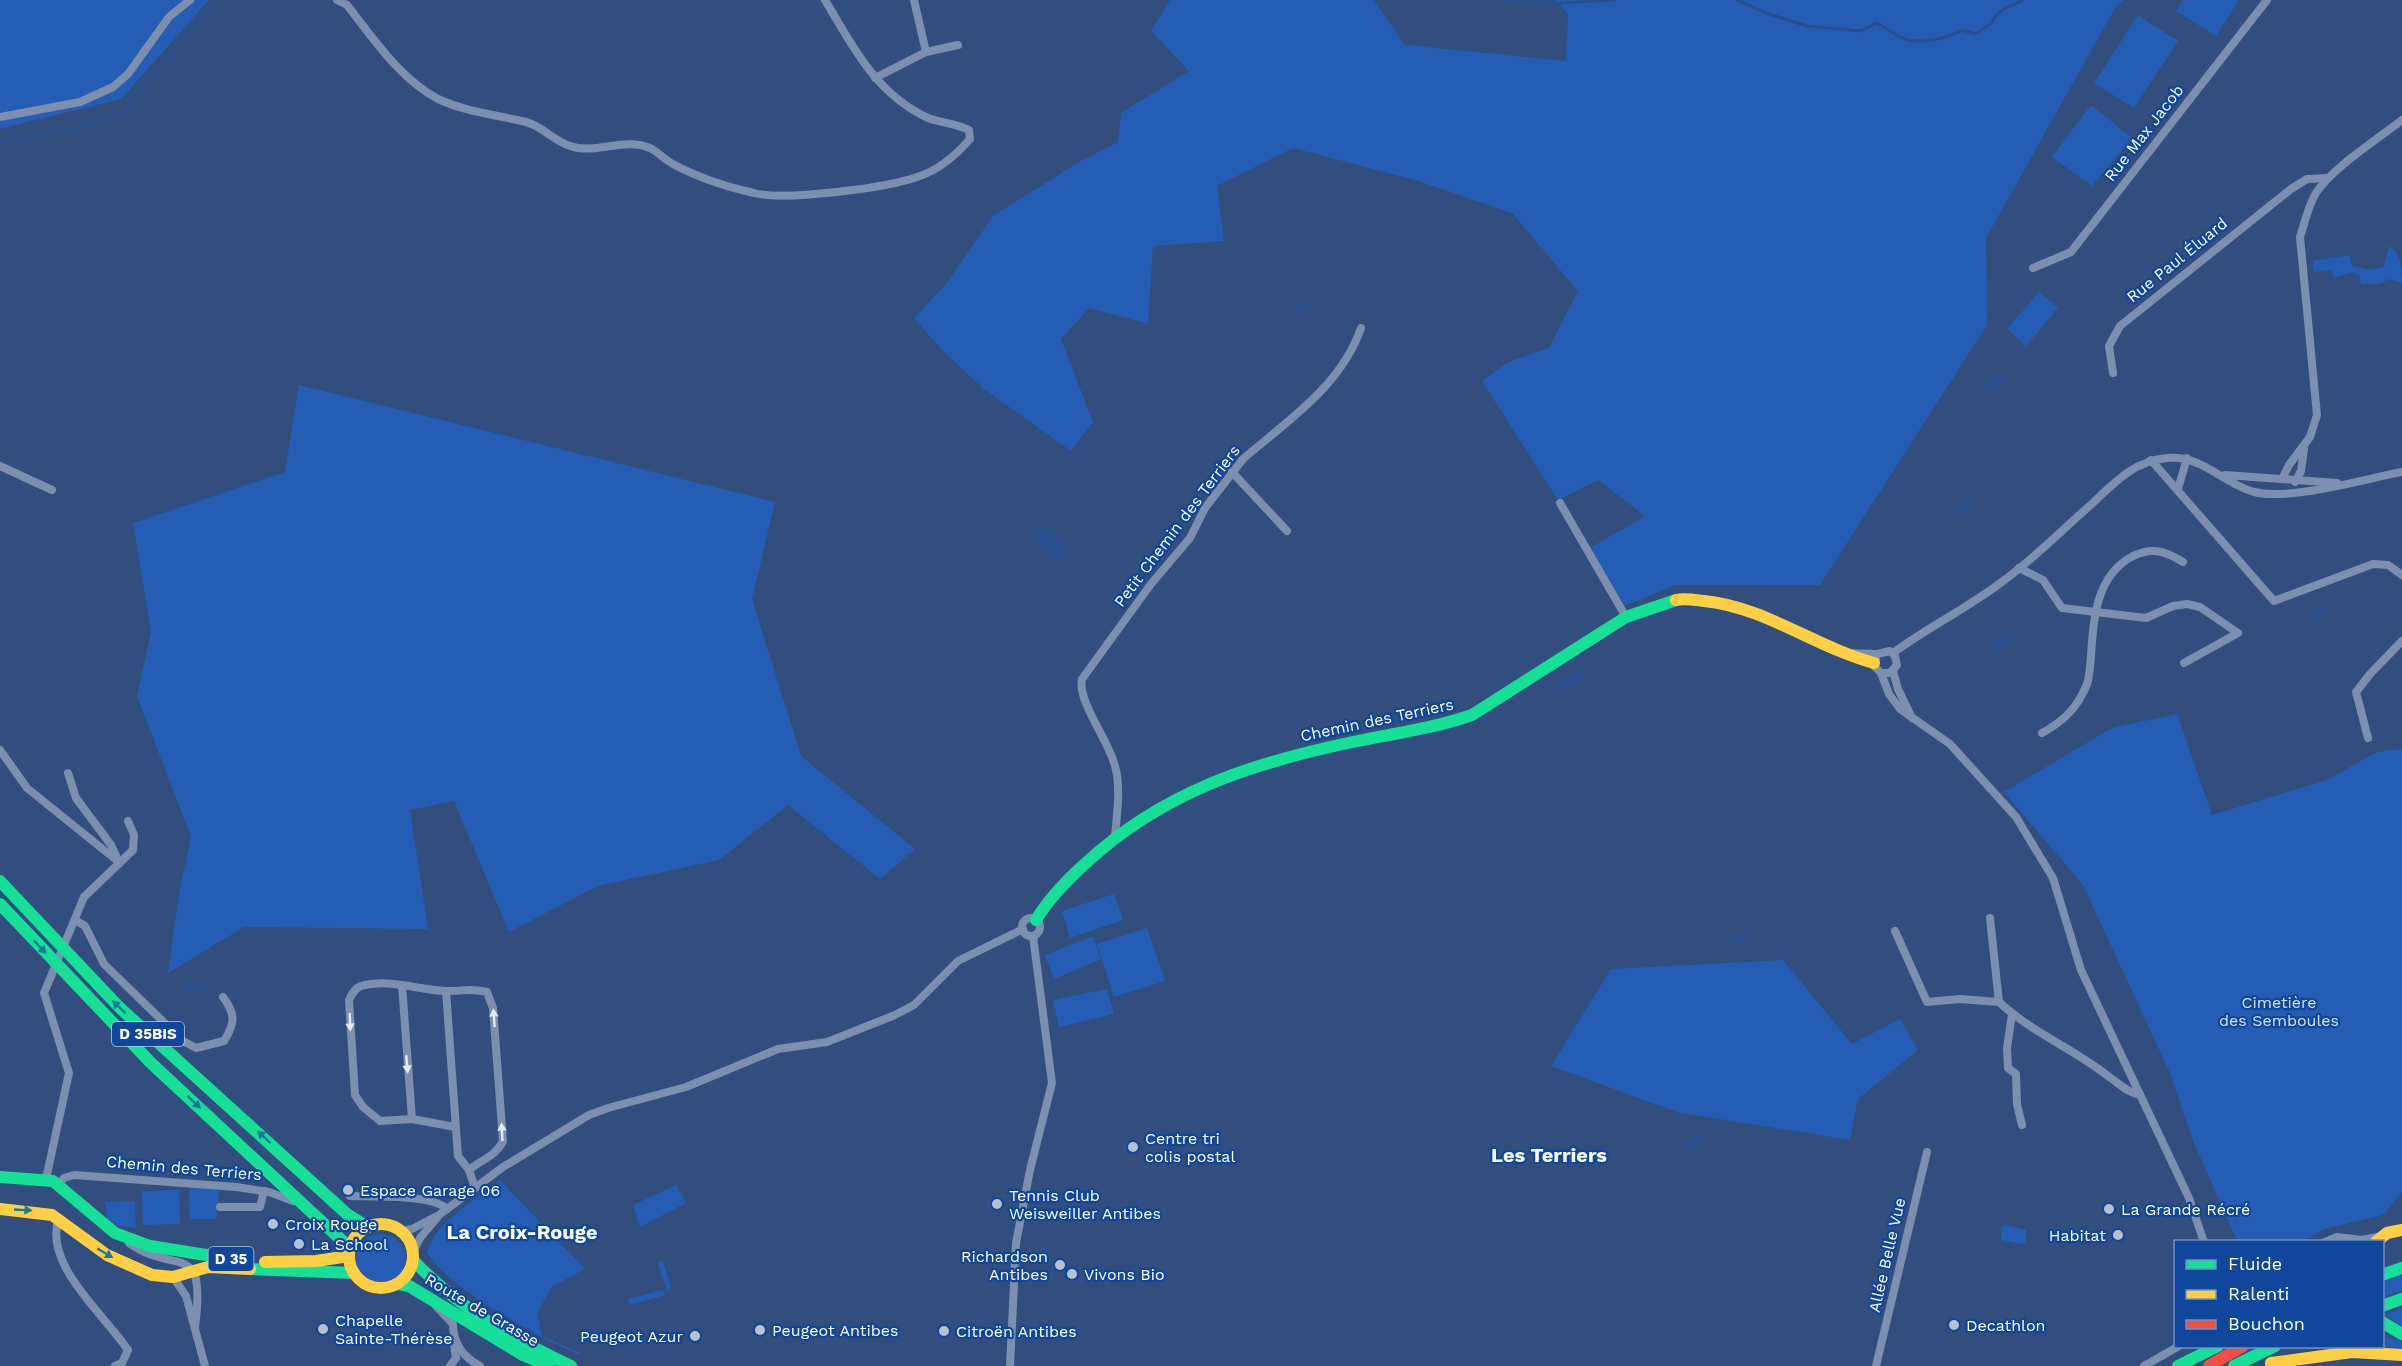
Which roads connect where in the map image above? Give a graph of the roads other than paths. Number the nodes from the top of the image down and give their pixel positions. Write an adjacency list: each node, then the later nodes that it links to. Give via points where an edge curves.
1 (190, 0): 9 (street, via 169,17 128,74 112,87 80,102)
2 (337, 0): 8 (street, via 347,5 396,67 438,98 497,118 528,122 570,146 586,148 622,142 651,148 673,164 756,194 844,191 920,176 943,165 970,139 969,130 928,118)
3 (825, 0): 8 (street, via 863,66)
4 (914, 0): 7 (street)
5 (2267, 0): 14 (street, Rue Max Jacob, via 2071,252)
6 (958, 45): 7 (street)
7 (926, 52): 8 (street)
8 (875, 78)
9 (0, 117)
10 (2402, 120): 11 (street)
11 (2328, 178): 12 (street, Rue Paul Éluard, via 2307,178); 13 (street)
12 (2294, 187): 13 (street, via 2311,186); 16 (street, Rue Paul Éluard, via 2120,326 2109,346)
13 (2317, 191): 17 (street, via 2300,237 2317,415)
14 (2033, 268)
15 (1360, 328): 21 (street, Petit Chemin des Terriers, via 1354,346 1329,384)
16 (2113, 373)
17 (2305, 446): 24 (street); 25 (street)
18 (2187, 458): 19 (street); 23 (street); 27 (street)
19 (2151, 460): 27 (street); 34 (street, via 2115,481)
20 (0, 466): 28 (street)
21 (1232, 472): 32 (street); 49 (street, Petit Chemin des Terriers, via 1205,508 1190,538 1082,679 1082,695 1106,738 1116,768)
22 (2402, 472): 26 (street)
23 (2219, 473): 24 (street); 30 (street, via 2255,492)
24 (2282, 480): 25 (street)
25 (2294, 483): 26 (street, via 2323,480); 29 (street); 30 (street)
26 (2342, 484): 29 (street)
27 (2178, 489): 35 (street, via 2274,601 2373,564 2388,565)
28 (52, 490)
29 (2300, 491): 30 (street)
30 (2281, 493)
31 (1560, 503): 37 (street)
32 (1287, 531)
33 (2183, 562): 36 (street, via 2165,550 2144,551 2123,561 2106,581)
34 (2019, 568): 36 (street, via 2043,580 2062,608); 39 (street)
35 (2402, 575)
36 (2094, 612): 40 (street, via 2146,618 2187,604 2200,607 2238,633); 44 (street, via 2089,681 2079,704 2060,723)
37 (1626, 617): 41 (main road, Chemin des Terriers, via 1680,600 1722,603 1764,615); 49 (main road, Chemin des Terriers, via 1472,715 1447,724 1247,767 1151,811)
38 (2402, 641): 45 (street, via 2356,692)
39 (1893, 653): 41 (street, via 1886,651); 42 (street, via 1897,662)
40 (2184, 663)
41 (1877, 664): 42 (street); 43 (street, via 1889,694)
42 (1893, 671): 43 (street)
43 (1912, 719): 64 (street, via 1950,744 2016,817 2028,836 2053,878 2081,970)
44 (2042, 733)
45 (2368, 738)
46 (0, 750): 50 (street, via 27,788)
47 (68, 773): 50 (street, via 76,798)
48 (128, 821): 50 (street, via 135,844)
49 (1114, 836): 55 (main road, Chemin des Terriers, via 1051,900)
50 (120, 863): 54 (street, via 84,897)
51 (0, 881): 82 (main road, D 35BIS, one-way to 51, via 347,1214 162,1048 95,984)
52 (0, 904): 77 (main road, D 35BIS, one-way to 77, via 151,1063)
53 (1990, 918): 62 (street)
54 (75, 920): 61 (street, via 85,926 104,964 183,1041 196,1048 224,1041 234,1026 232,1009); 71 (street, via 44,993 69,1073)
55 (1036, 921): 56 (street, via 1026,920); 58 (street, via 1039,931)
56 (1023, 929): 58 (street); 73 (street, via 958,961 914,1005 895,1015 846,1036 778,1048 686,1087 608,1107 521,1155)
57 (1895, 931): 62 (street, via 1927,1002)
58 (1033, 936): 118 (street, via 1053,1072 1016,1243)
59 (402, 985): 60 (street); 65 (street, one-way to 65); 65 (street, one-way to 65, via 361,986 349,1000 353,1086 363,1107 380,1121)
60 (446, 991): 67 (street); 69 (street, one-way to 60, via 492,1156 503,1141 493,1008 487,992 469,988)
61 (223, 997)
62 (1999, 1002): 63 (street)
63 (2012, 1014): 64 (street); 66 (street, via 2008,1068 2016,1074)
64 (2140, 1095): 86 (street, via 2189,1198)
65 (412, 1119): 67 (street)
66 (2022, 1125)
67 (455, 1127): 69 (street, via 458,1156)
68 (1927, 1152): 119 (street, Allée Belle Vue)
69 (469, 1170): 73 (street)
70 (0, 1177): 71 (main road, D 35)
71 (46, 1179): 72 (main road, D 35)
72 (59, 1185): 74 (street, Chemin des Terriers, via 64,1178 74,1175); 85 (main road, D 35)
73 (475, 1188): 79 (street)
74 (264, 1191): 76 (street, via 260,1207); 77 (street, Chemin des Terriers, via 282,1195)
75 (350, 1196): 79 (street, via 426,1200 443,1204)
76 (220, 1207)
77 (306, 1208): 90 (main road, D 35BIS)
78 (0, 1209): 81 (main road, D 35, one-way to 81)
79 (447, 1209): 80 (street)
80 (439, 1215): 83 (street); 91 (street, via 420,1238)
81 (59, 1217): 96 (main road, D 35, one-way to 96, via 107,1255 138,1270); 113 (street, via 55,1228 57,1243 69,1272 128,1350 122,1363)
82 (368, 1227): 83 (main road, via 391,1225); 90 (main road, via 354,1239)
83 (401, 1231): 91 (main road, via 409,1240)
84 (2391, 1232): 88 (street)
85 (115, 1233): 90 (main road, D 35, via 150,1246 245,1260 316,1262); 93 (street, via 138,1249 183,1261)
86 (2203, 1240)
87 (2330, 1240): 89 (street)
88 (2362, 1240)
89 (2362, 1240)
90 (349, 1252): 94 (main road)
91 (413, 1256): 97 (main road, via 408,1274); 117 (main road, Route de Grasse, via 429,1277 482,1318)
92 (2402, 1268): 95 (main road)
93 (193, 1272): 94 (main road, D 35, via 228,1266); 96 (main road, D 35); 101 (street, via 198,1287)
94 (354, 1273): 97 (main road, via 369,1286 388,1288)
95 (2384, 1274)
96 (173, 1277): 101 (street, via 186,1296)
97 (398, 1284): 99 (main road, Route de Grasse)
98 (2402, 1299): 100 (main road)
99 (432, 1300): 102 (street, via 453,1324); 116 (main road, Route de Grasse)
100 (2384, 1305)
101 (195, 1327): 114 (street)
102 (453, 1340): 110 (street); 111 (street)
103 (2177, 1348): 120 (street)
104 (2218, 1348): 121 (main road)
105 (2218, 1348): 122 (main road)
106 (2241, 1348): 123 (main road)
107 (2273, 1348): 124 (main road)
108 (2321, 1348): 112 (main road)
109 (2402, 1355): 112 (main road, via 2341,1351)
110 (470, 1359): 111 (street); 115 (street)
111 (453, 1362)
112 (2267, 1364)
113 (115, 1366)
114 (206, 1366)
115 (480, 1366)
116 (549, 1366)
117 (571, 1366)
118 (1010, 1366)
119 (1876, 1366)
120 (2144, 1366)
121 (2178, 1366)
122 (2189, 1366)
123 (2209, 1366)
124 (2234, 1366)

